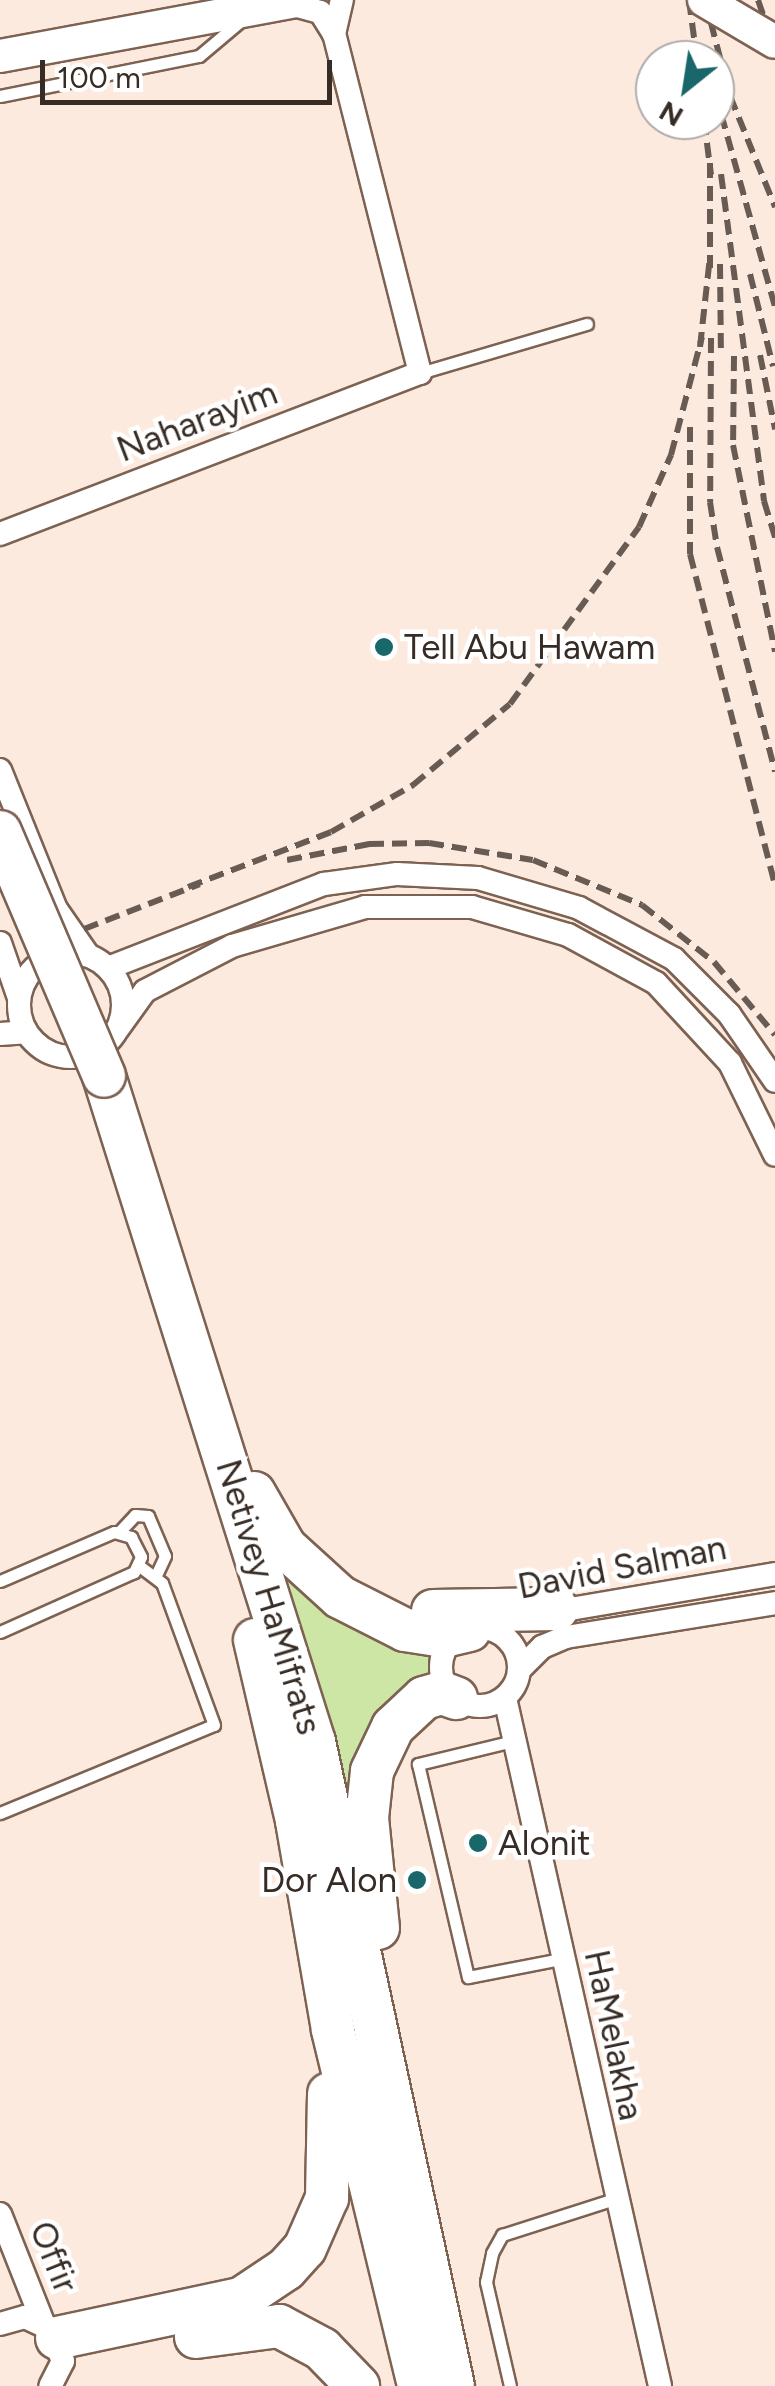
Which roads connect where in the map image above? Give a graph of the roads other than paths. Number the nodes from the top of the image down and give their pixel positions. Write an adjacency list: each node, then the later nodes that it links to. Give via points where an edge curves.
1 (188, 0): 8 (street)
2 (342, 0): 6 (street)
3 (704, 0): 7 (street, bridge)
4 (294, 2): 5 (street); 6 (street, via 320,12)
5 (251, 10): 8 (street); 10 (lane, via 199,56)
6 (334, 34): 12 (street)
7 (775, 42)
8 (49, 43): 9 (street)
9 (0, 56)
10 (0, 96)
11 (586, 324): 12 (lane, Naharayim)
12 (420, 372): 13 (street, Naharayim)
13 (0, 534)
14 (0, 770): 18 (street)
15 (0, 832): 26 (highway, Netivey HaMifrats, bridge)
16 (0, 846): 18 (street, via 28,888)
17 (0, 888): 26 (highway, Netivey HaMifrats)
18 (56, 909): 20 (street)
19 (0, 943): 21 (street)
20 (98, 962): 21 (street, via 44,960); 22 (street, via 123,996); 25 (street, via 324,884 397,874 478,878 579,908 674,959 728,1014)
21 (19, 998): 23 (street)
22 (119, 1027): 23 (street, via 98,1051 82,1056 50,1053); 27 (street, via 146,991 232,946 365,907 472,907 568,934 656,983 730,1063)
23 (26, 1032): 24 (street)
24 (0, 1034)
25 (775, 1082)
26 (93, 1084): 28 (highway, Netivey HaMifrats); 44 (highway, Netivey HaMifrats, via 236,1560)
27 (775, 1155)
28 (201, 1370): 30 (highway); 46 (highway, Netivey HaMifrats, via 314,1742)
29 (120, 1531): 31 (lane, via 138,1547); 33 (lane, via 135,1515 148,1516 165,1556); 34 (lane)
30 (285, 1547): 36 (highway, via 373,1601 420,1611); 37 (highway, via 308,1574 373,1616 444,1636)
31 (141, 1567): 33 (lane); 38 (lane)
32 (775, 1574): 36 (street, David Salman)
33 (156, 1575): 43 (lane, via 214,1725)
34 (0, 1581)
35 (775, 1604): 39 (street, David Salman, via 566,1637)
36 (557, 1609): 37 (street, David Salman)
37 (476, 1629): 39 (street, via 514,1647); 40 (street, via 449,1644 441,1666)
38 (0, 1632)
39 (519, 1670): 41 (street)
40 (456, 1698): 41 (street, via 480,1706); 46 (highway, via 424,1698 408,1712 380,1748 367,1794)
41 (505, 1698): 42 (street, HaMelakha)
42 (513, 1741): 45 (street, HaMelakha); 45 (lane, via 418,1764 468,1976)
43 (0, 1813)
44 (297, 1820): 50 (highway, via 331,2110 331,2166 319,2224 286,2269 241,2299); 52 (highway, Netivey HaMifrats, via 333,2030)
45 (561, 1959): 47 (street, HaMelakha)
46 (408, 2192): 53 (highway, Netivey HaMifrats)
47 (614, 2199): 54 (lane, via 502,2235 486,2282); 55 (street, HaMelakha)
48 (0, 2214): 50 (street, Offir)
49 (1, 2319): 50 (street, via 25,2317)
50 (54, 2352): 51 (highway, via 279,2326 322,2349)
51 (358, 2386)
52 (419, 2386)
53 (454, 2386)
54 (510, 2386)
55 (660, 2386)

